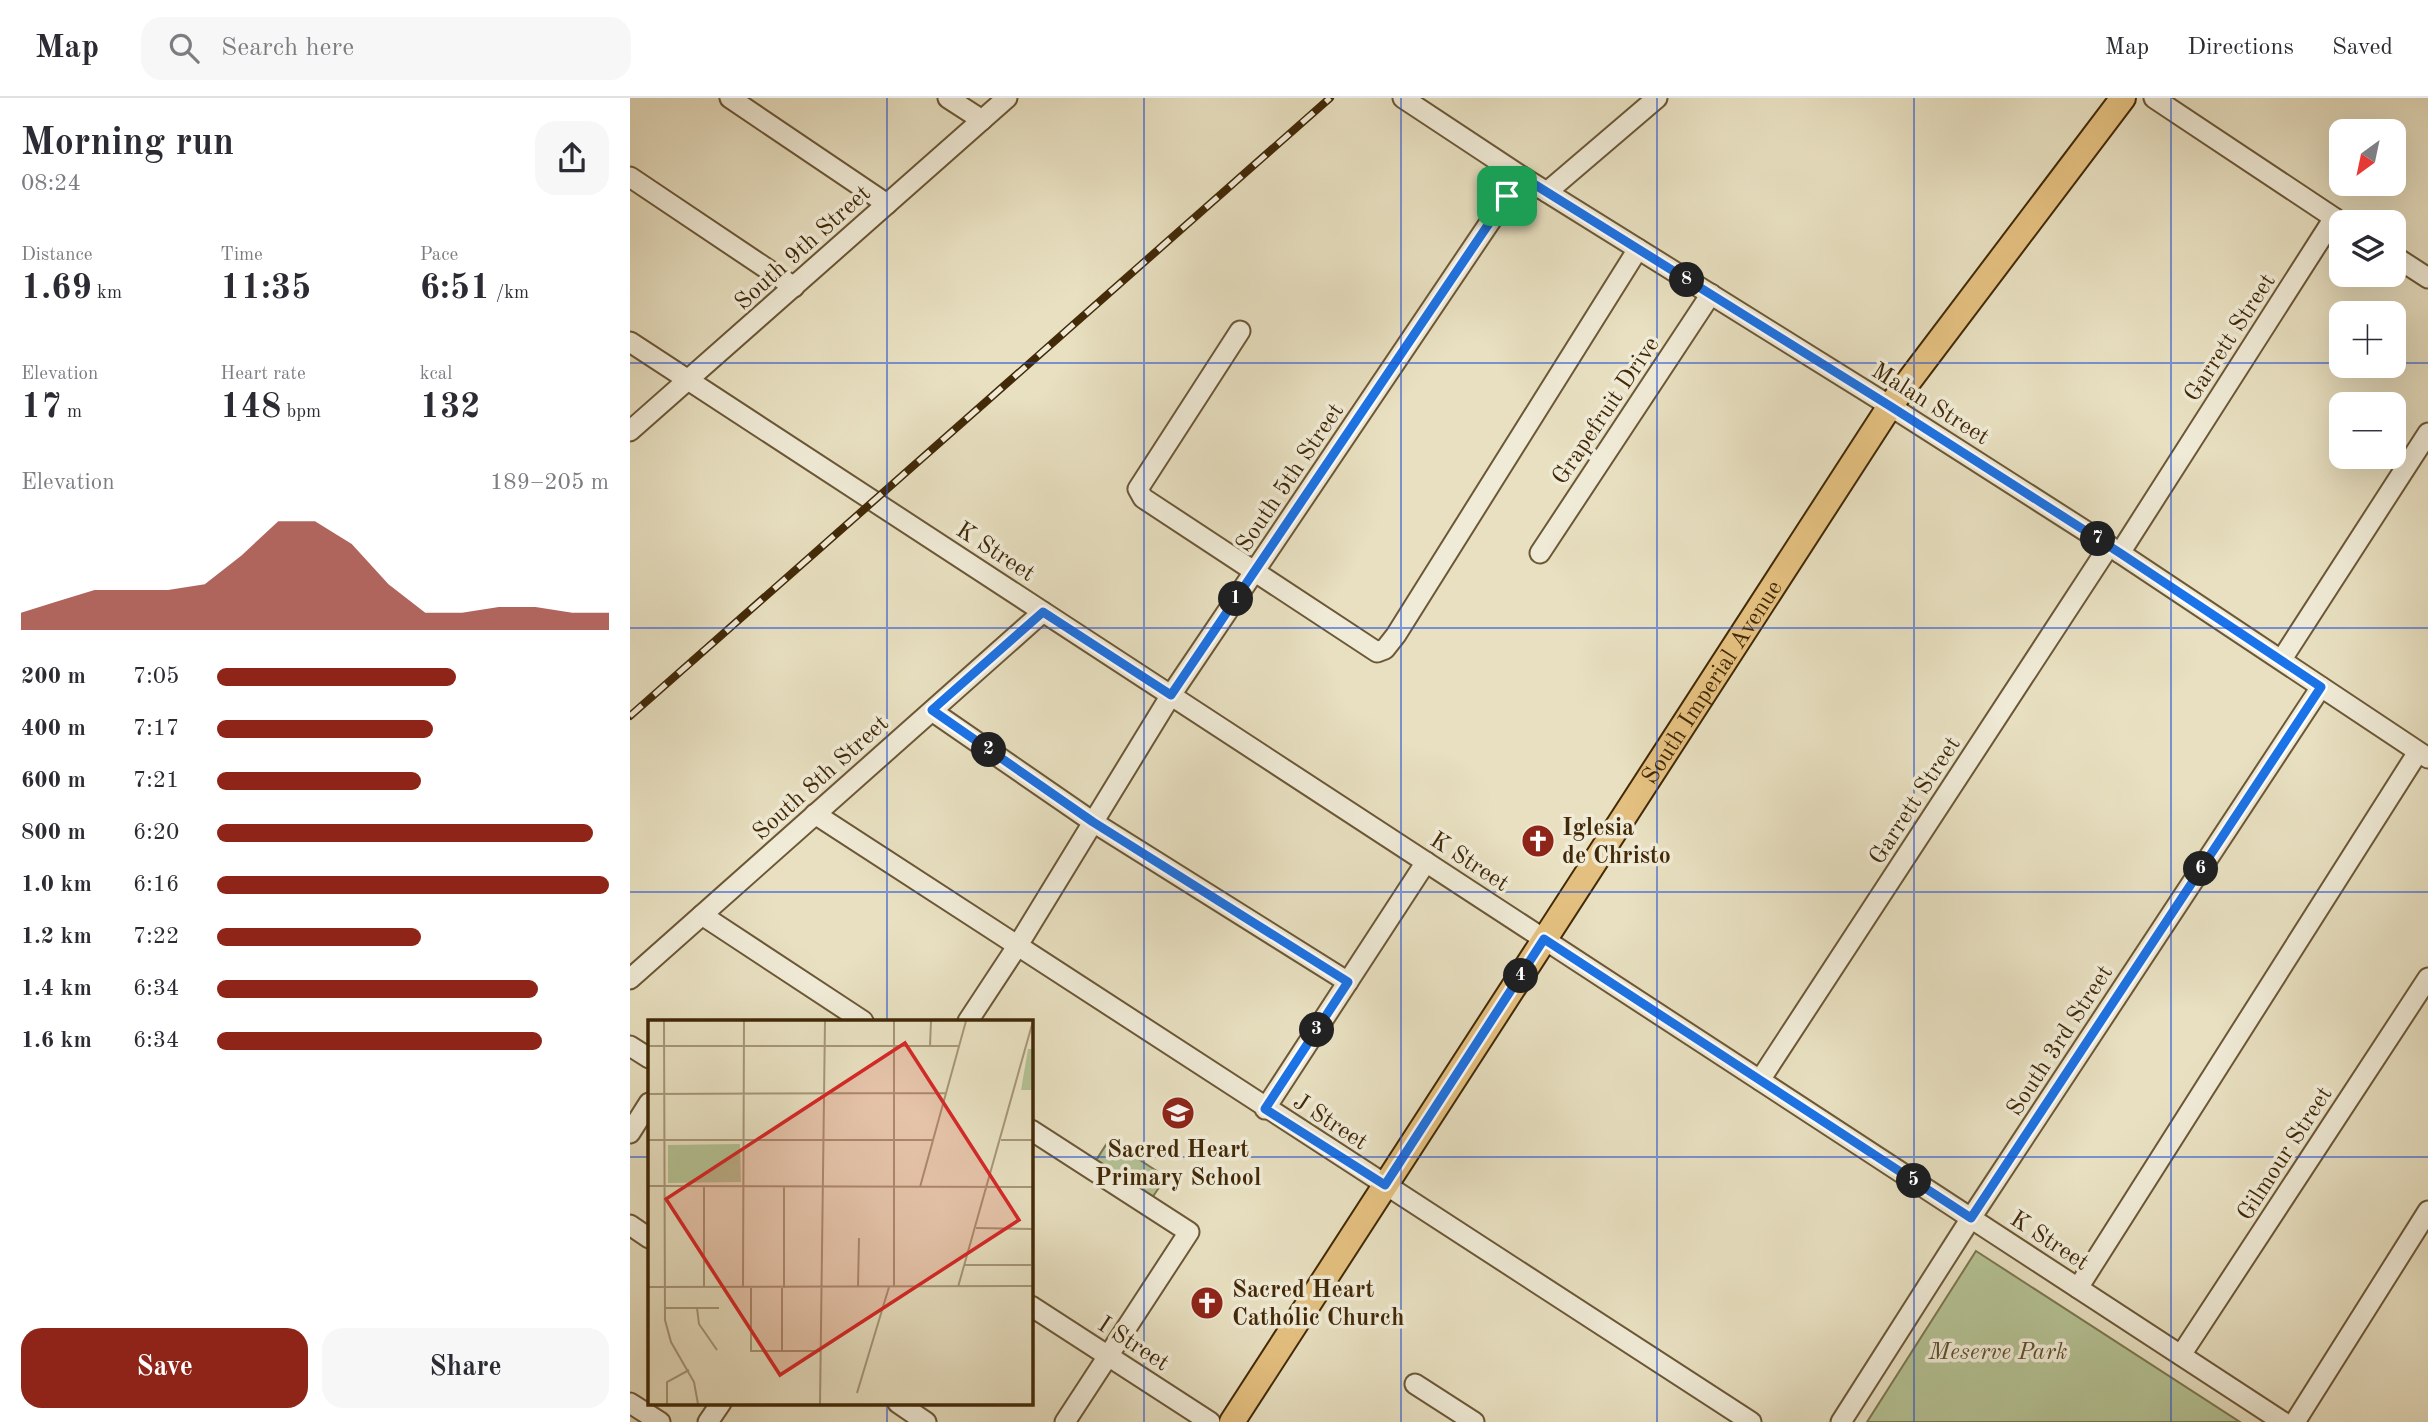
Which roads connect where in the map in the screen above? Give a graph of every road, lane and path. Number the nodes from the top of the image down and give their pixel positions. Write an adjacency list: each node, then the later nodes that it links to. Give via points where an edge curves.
1 (730, 98): 12 (street)
2 (948, 98): 8 (street)
3 (1007, 98): 8 (street, South 9th Street)
4 (1403, 98): 9 (street, Malan Street)
5 (1657, 98): 11 (street)
6 (2123, 98): 23 (main road, South Imperial Avenue)
7 (2154, 98): 13 (street)
8 (982, 120): 12 (street, South 9th Street)
9 (1521, 176): 11 (street, Malan Street); 28 (street, South 5th Street)
10 (630, 177): 18 (street)
11 (1546, 192): 15 (street, Malan Street)
12 (887, 204): 18 (street, South 9th Street)
13 (2329, 214)
14 (2329, 233): 26 (street, Garrett Street)
15 (1638, 249): 19 (street, Malan Street); 28 (street, via 1385,649 1377,652)
16 (2406, 264): 17 (street)
17 (2428, 278)
18 (794, 287): 22 (street, South 9th Street)
19 (1711, 294): 23 (street, Malan Street); 27 (street, Grapefruit Drive)
20 (1240, 331): 28 (street, via 1139,489 1143,498)
21 (630, 342): 22 (street, K Street)
22 (689, 381): 24 (street, South 9th Street); 29 (street, K Street)
23 (1890, 406): 26 (street, Malan Street); 39 (main road, South Imperial Avenue)
24 (630, 431)
25 (2428, 433): 30 (street)
26 (2114, 550): 30 (street, Malan Street); 48 (street, Garrett Street)
27 (1539, 553)
28 (1255, 572): 32 (street, South 5th Street)
29 (1043, 612): 32 (street, K Street); 33 (street, South 8th Street)
30 (2282, 659): 31 (street, Malan Street)
31 (2321, 687): 34 (street, Malan Street); 55 (street, South 3rd Street)
32 (1171, 695): 36 (street, South 5th Street); 37 (street, K Street)
33 (932, 710): 35 (street, South 8th Street); 36 (street)
34 (2423, 755): 58 (street)
35 (815, 814): 38 (street, South 8th Street); 40 (street, J Street)
36 (1093, 822): 40 (street, South 5th Street); 43 (street)
37 (1426, 862): 39 (street, K Street); 43 (street)
38 (702, 915): 42 (street, South 8th Street); 44 (street)
39 (1544, 939): 48 (street, K Street); 53 (main road, South Imperial Avenue)
40 (1018, 945): 45 (street, South 5th Street); 50 (street, J Street)
41 (2428, 978): 60 (street, Gilmour Street)
42 (630, 979)
43 (1348, 982): 50 (street)
44 (861, 1020)
45 (969, 1020)
46 (630, 1046): 47 (street)
47 (648, 1057)
48 (1760, 1080): 55 (street, K Street)
49 (648, 1105): 52 (street)
50 (1265, 1109): 53 (street, J Street)
51 (1032, 1131): 61 (street, via 1189,1233)
52 (630, 1133)
53 (1385, 1185): 71 (main road, South Imperial Avenue); 73 (street, J Street)
54 (2428, 1211): 76 (street)
55 (1971, 1218): 58 (street, K Street); 74 (street, South 3rd Street)
56 (630, 1225): 57 (street)
57 (648, 1237)
58 (2078, 1288): 60 (street, K Street)
59 (1032, 1307): 61 (street, I Street)
60 (2181, 1355): 75 (street, K Street)
61 (1108, 1356): 69 (street); 70 (street, I Street)
62 (1415, 1384): 72 (street)
63 (630, 1403): 66 (street)
64 (720, 1404): 67 (street)
65 (899, 1404): 68 (street)
66 (660, 1422)
67 (708, 1422)
68 (926, 1422)
69 (1065, 1422)
70 (1210, 1422)
71 (1232, 1422)
72 (1474, 1422)
73 (1751, 1422)
74 (1841, 1422)
75 (2283, 1422)
76 (2295, 1422)

